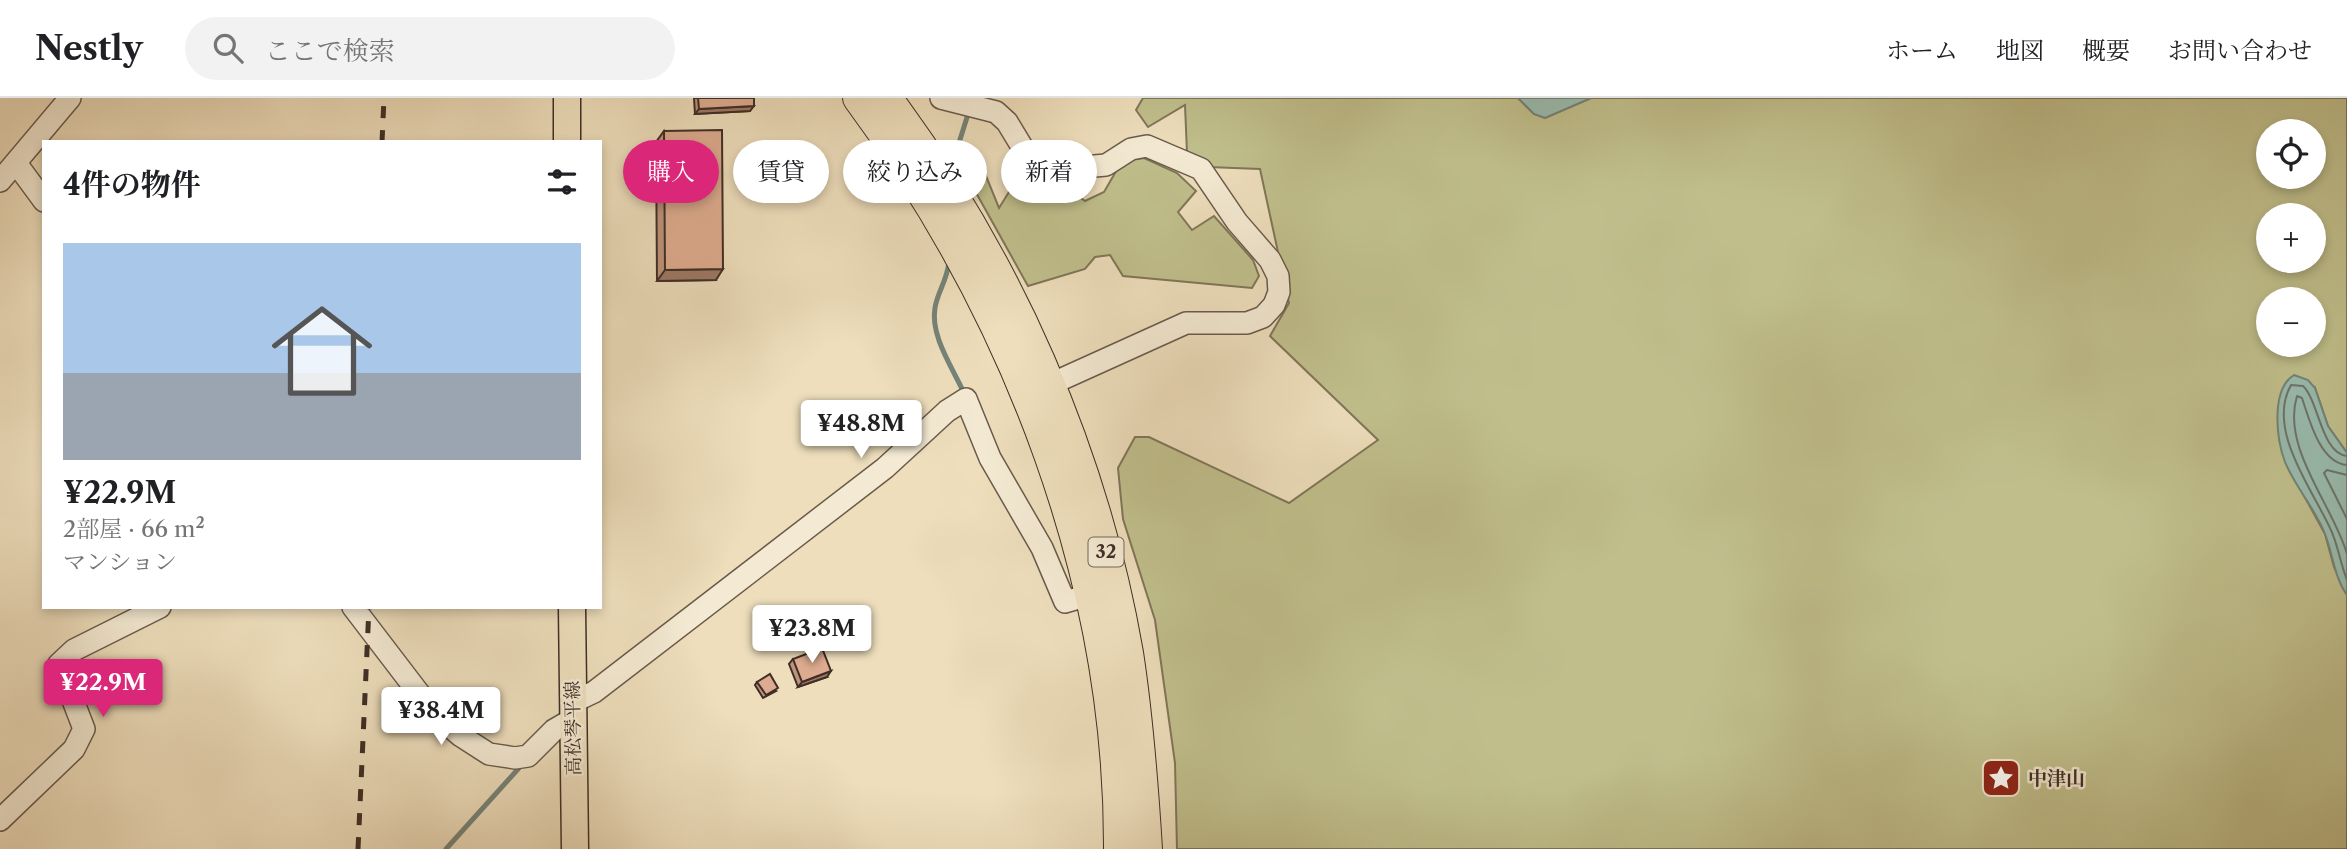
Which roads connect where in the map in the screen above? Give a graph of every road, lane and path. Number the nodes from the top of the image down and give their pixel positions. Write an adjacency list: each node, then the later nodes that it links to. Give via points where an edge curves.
1 (70, 98): 7 (street)
2 (567, 98): 6 (main road)
3 (858, 98): 10 (highway, 32)
4 (887, 98): 10 (highway, 32, via 949,186)
5 (941, 98): 11 (street, via 996,112 1030,160 1050,170 1106,165 1131,149 1147,146 1201,169 1278,276 1279,292 1263,317 1247,323 1186,324)
6 (567, 140)
7 (16, 163): 8 (street); 9 (street)
8 (0, 181)
9 (42, 198)
10 (987, 278): 11 (highway, 32); 12 (highway, 32, via 1055,465)
11 (1051, 384): 20 (highway, 32, via 1108,561 1127,652)
12 (1090, 595): 16 (street, via 1065,602 1051,565 990,458 966,399); 19 (highway, 32, via 1114,749)
13 (156, 609): 17 (street, via 74,650 59,664 84,729 74,749)
14 (355, 609): 16 (street, via 433,713 489,754 528,757)
15 (572, 609): 16 (main road, 高松琴平線)
16 (573, 711): 18 (main road, 高松琴平線)
17 (0, 820)
18 (575, 849)
19 (1119, 849)
20 (1147, 849)

